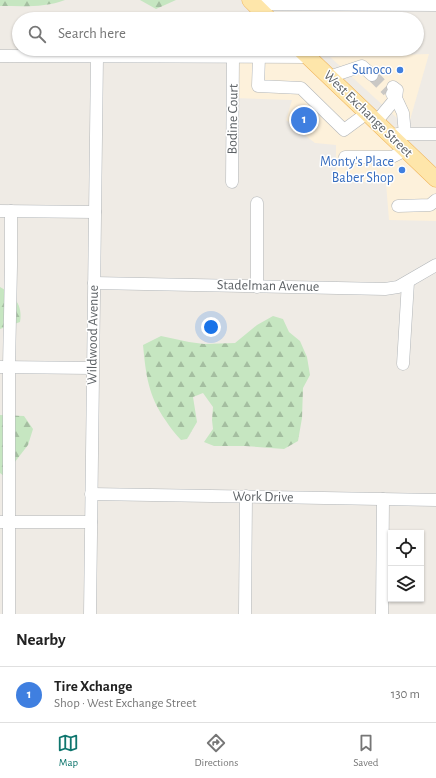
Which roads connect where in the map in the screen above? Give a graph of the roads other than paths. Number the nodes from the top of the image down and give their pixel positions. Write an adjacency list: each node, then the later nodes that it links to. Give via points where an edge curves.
1 (252, 2): 2 (street); 3 (main road)
2 (436, 5)
3 (262, 12)
4 (0, 56): 7 (street)
5 (270, 56): 9 (street)
6 (307, 56): 11 (main road, West Exchange Street)
7 (97, 57): 8 (street); 23 (street, Wildwood Avenue)
8 (233, 57): 9 (street); 18 (street, Bodine Court)
9 (259, 57): 12 (street, via 258,86 301,88 344,130)
10 (375, 73): 11 (street, via 362,66)
11 (329, 76): 12 (main road, West Exchange Street)
12 (371, 117): 13 (main road, West Exchange Street); 13 (street, via 393,92 403,112)
13 (397, 134): 14 (street); 15 (main road, West Exchange Street)
14 (436, 134)
15 (406, 150): 16 (street, via 392,157); 17 (main road, West Exchange Street)
16 (345, 157)
17 (436, 179)
18 (232, 182)
19 (436, 200): 21 (street, via 430,205)
20 (257, 203): 27 (street)
21 (398, 206)
22 (5, 210): 23 (street); 29 (street, via 11,272)
23 (95, 212): 26 (street, Wildwood Avenue)
24 (436, 265): 25 (street, Stadelman Avenue)
25 (408, 282): 27 (street, Stadelman Avenue, via 398,287 385,288); 28 (street)
26 (94, 283): 27 (street, Stadelman Avenue); 30 (street, Wildwood Avenue)
27 (257, 287)
28 (403, 364)
29 (5, 367): 30 (street); 35 (street)
30 (92, 368): 31 (street, Wildwood Avenue)
31 (91, 494): 32 (street, Work Drive); 36 (street, Wildwood Avenue)
32 (246, 496): 33 (street, Work Drive); 39 (street)
33 (383, 499): 34 (street, Work Drive); 40 (street)
34 (436, 500)
35 (5, 522): 36 (street); 37 (street)
36 (90, 522): 38 (street, Wildwood Avenue)
37 (9, 614)
38 (90, 614)
39 (244, 614)
40 (382, 614)

